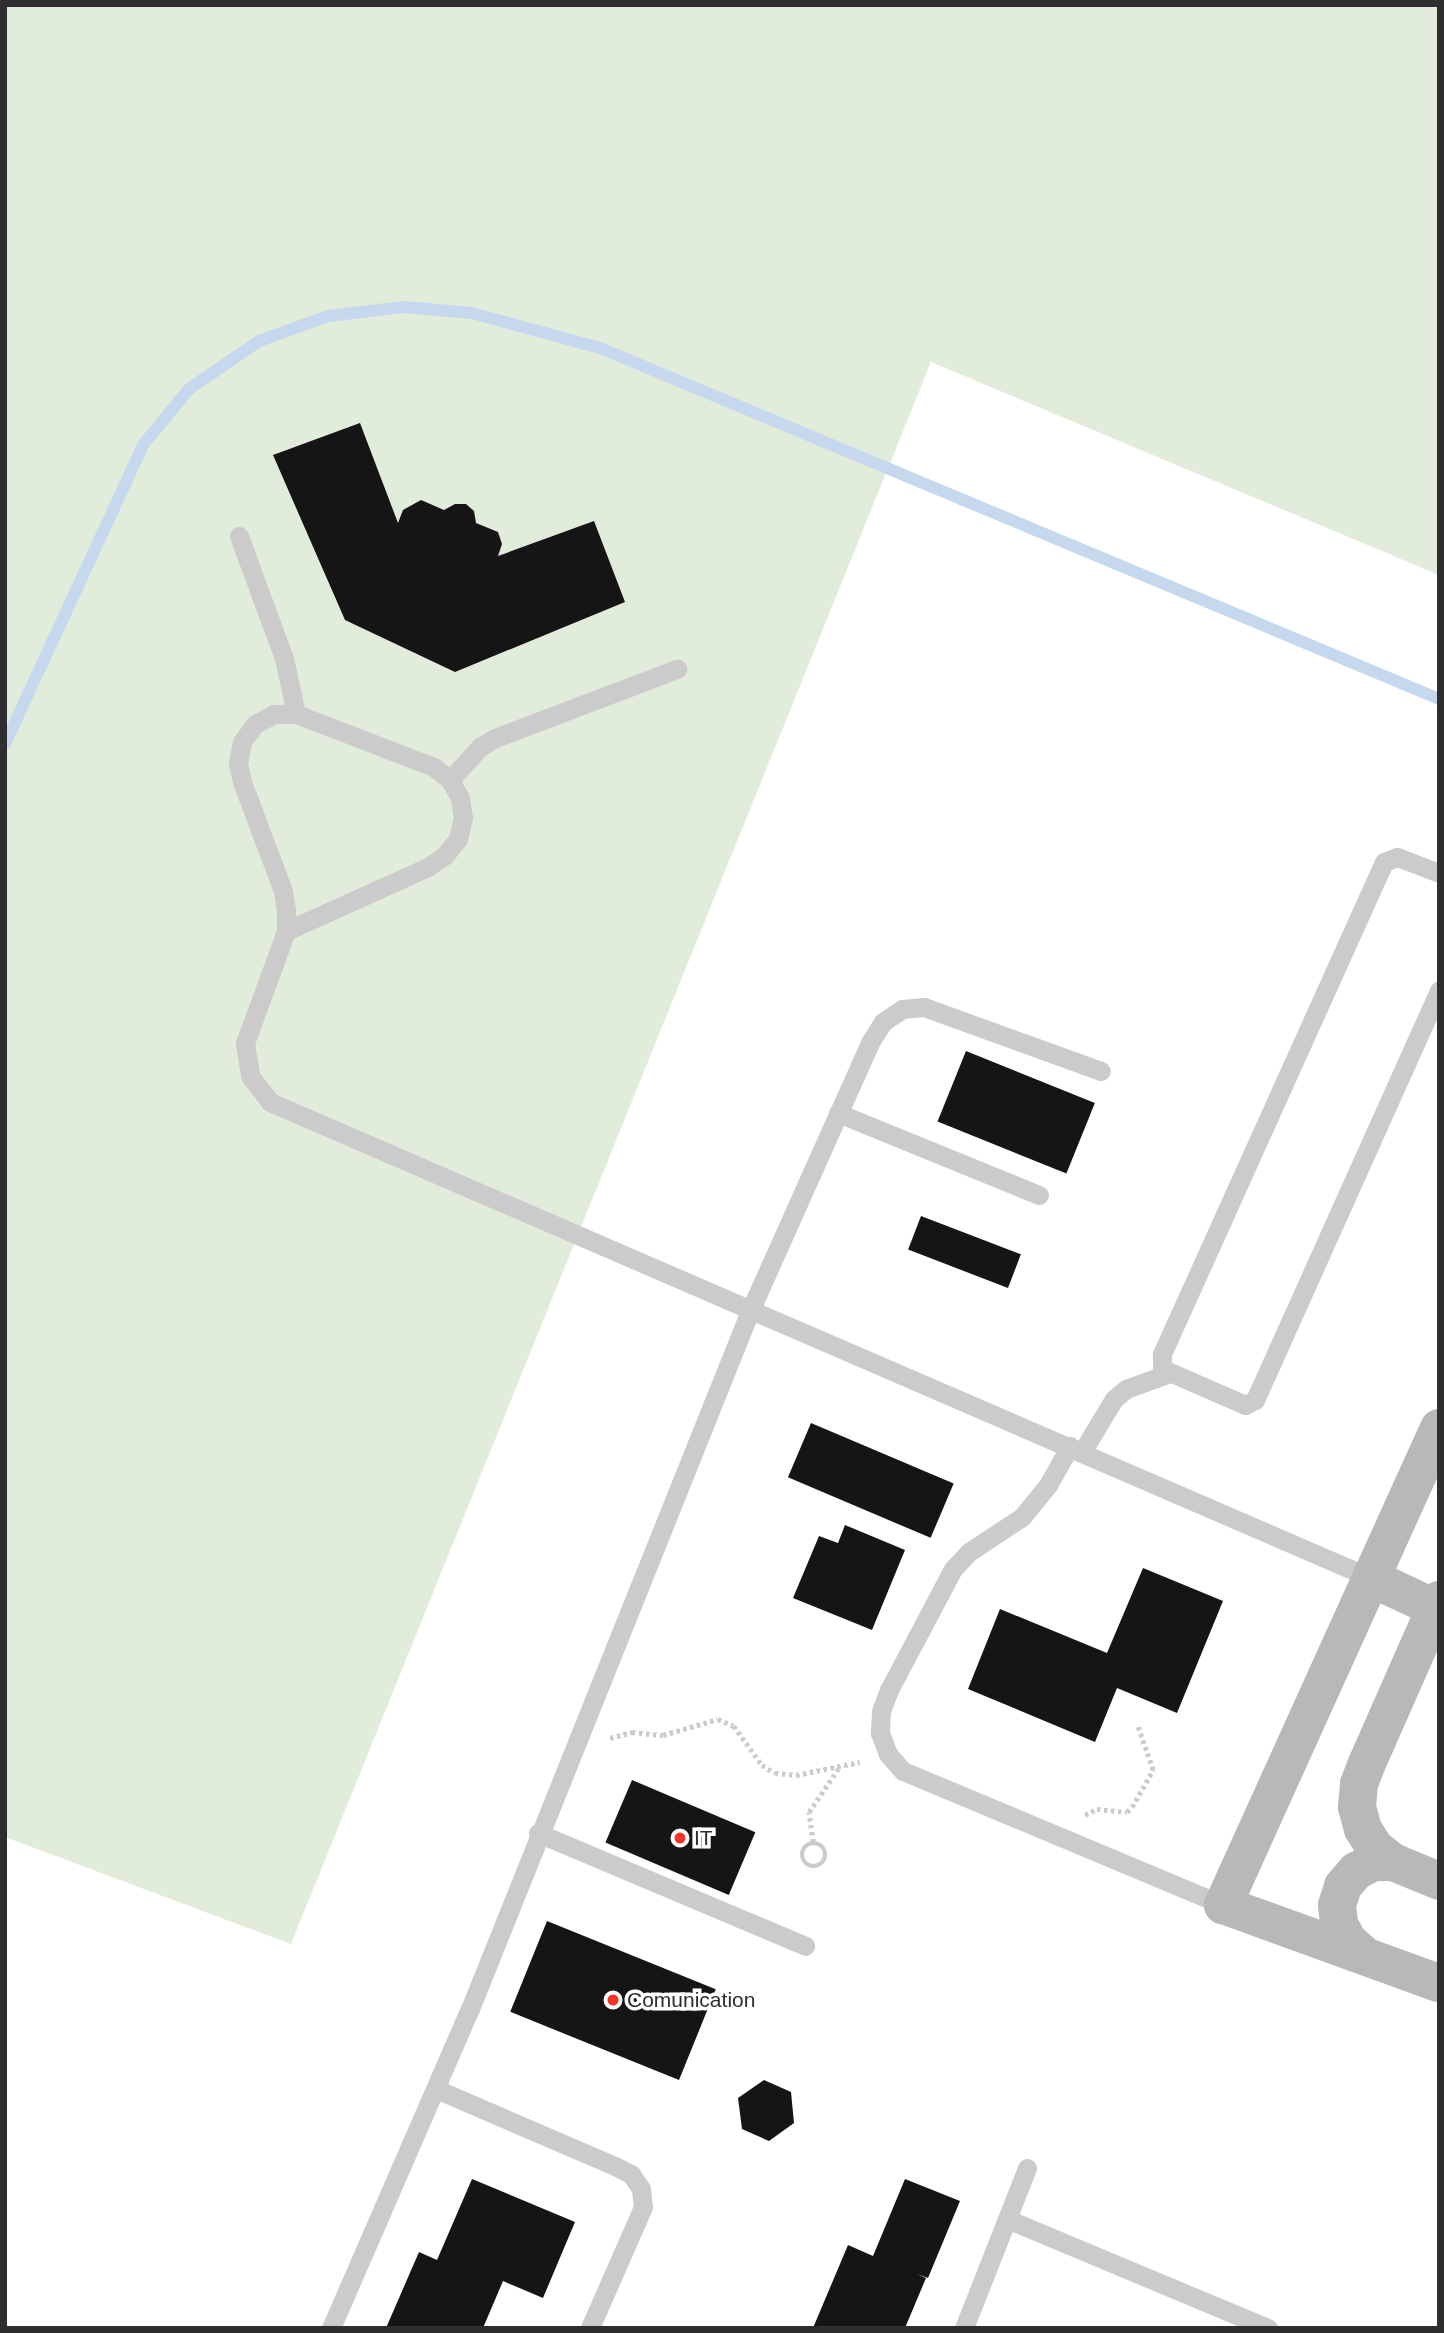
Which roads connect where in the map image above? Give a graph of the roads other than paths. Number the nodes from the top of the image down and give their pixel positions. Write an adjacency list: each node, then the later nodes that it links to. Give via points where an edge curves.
1 (239, 536): 3 (lane, via 284,658)
2 (677, 669): 4 (lane, via 495,738 468,758)
3 (296, 714): 4 (lane, via 434,767); 6 (lane, via 274,714 256,724 242,741 238,763 283,891)
4 (450, 780): 6 (lane, via 460,798 463,818 458,839 446,855)
5 (1439, 873): 12 (lane, via 1396,857 1384,862 1162,1354 1162,1366)
6 (286, 931): 11 (lane, via 245,1043 250,1076 270,1102)
7 (1439, 990): 12 (lane, via 1255,1400 1245,1405)
8 (1101, 1071): 9 (lane, via 924,1007 902,1009 883,1022 871,1041)
9 (838, 1114): 10 (lane); 11 (lane)
10 (1039, 1195)
11 (750, 1311): 14 (lane); 17 (lane)
12 (1170, 1373): 14 (lane, via 1126,1389)
13 (1437, 1436): 15 (street)
14 (1076, 1449): 15 (lane); 20 (lane, via 1022,1517 969,1552 941,1589 881,1710 880,1733 888,1754 903,1771)
15 (1371, 1578): 16 (street); 20 (street)
16 (1437, 1604): 18 (street, via 1359,1784 1357,1807 1363,1829 1375,1848)
17 (538, 1833): 21 (lane); 24 (lane)
18 (1393, 1862): 19 (street); 22 (street, via 1374,1862 1356,1871 1343,1886 1337,1905 1339,1924 1348,1941)
19 (1436, 1875)
20 (1223, 1905): 22 (street)
21 (805, 1946)
22 (1363, 1954): 23 (street)
23 (1439, 1983)
24 (436, 2089): 27 (lane); 28 (lane, via 615,2166 631,2174 641,2189 642,2207)
25 (1027, 2168): 26 (lane)
26 (1007, 2219): 29 (lane); 30 (lane)
27 (331, 2328)
28 (590, 2328)
29 (964, 2328)
30 (1268, 2328)

